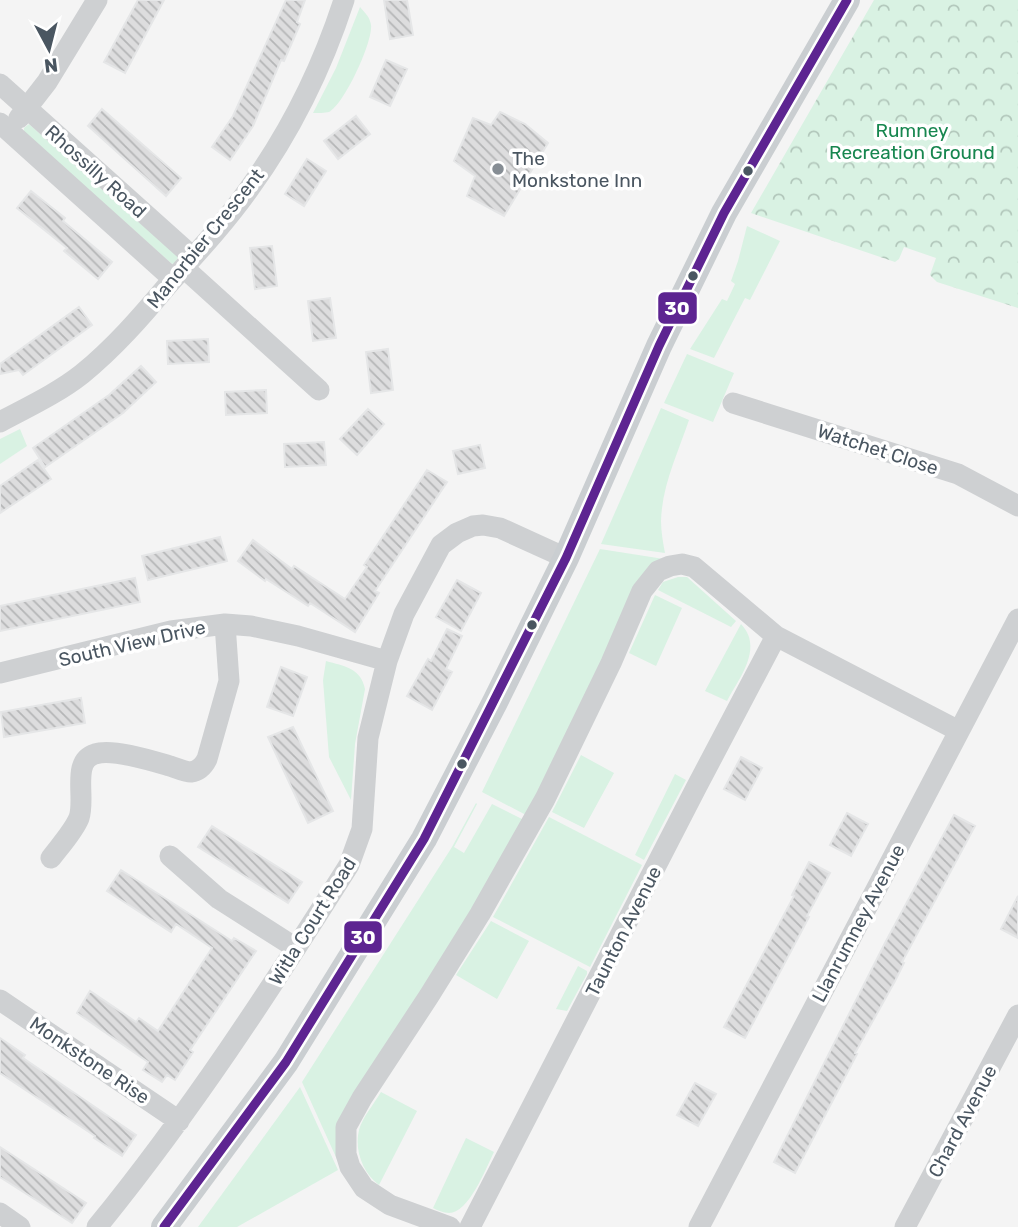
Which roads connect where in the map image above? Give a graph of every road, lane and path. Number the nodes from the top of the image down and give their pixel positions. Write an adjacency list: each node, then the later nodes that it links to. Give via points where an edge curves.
1 (97, 0): 5 (street)
2 (344, 0): 7 (street, Manorbier Crescent, via 319,67 277,146 248,191)
3 (847, 0): 12 (main road, via 724,213 659,346)
4 (0, 84): 5 (street, Rhossilly Road)
5 (27, 108): 6 (street); 7 (street, Rhossilly Road)
6 (3, 131): 7 (street, Rhossilly Road)
7 (183, 268): 8 (street); 10 (street, Manorbier Crescent, via 115,344 80,375)
8 (319, 390)
9 (733, 403): 11 (street, Watchet Close, via 958,474)
10 (0, 422)
11 (1018, 506)
12 (566, 558): 17 (street, Witla Court Road, via 500,528 473,526 457,533 430,561); 29 (main road, via 424,839 285,1062)
13 (1018, 619): 16 (street, Llanrumney Avenue)
14 (225, 624): 17 (street, South View Drive, via 298,636); 18 (street, South View Drive, via 171,631); 21 (street, via 229,681 203,767 191,772 146,759 95,754 79,773 83,804 78,820)
15 (776, 636): 19 (street); 30 (street, via 694,567 670,566 650,580 545,799 435,988 352,1114 346,1127 346,1154 365,1188 390,1205); 31 (street, Taunton Avenue)
16 (1012, 643): 19 (street, Llanrumney Avenue)
17 (387, 661): 22 (street, Witla Court Road, via 368,738 365,804 357,846)
18 (0, 673)
19 (960, 731): 32 (street, Llanrumney Avenue)
20 (170, 856): 22 (street, via 219,899)
21 (51, 858)
22 (296, 948): 25 (street, Witla Court Road)
23 (0, 1000): 25 (street, Monkstone Rise)
24 (1018, 1015): 33 (street, Chard Avenue)
25 (179, 1121): 28 (street, Witla Court Road)
26 (0, 1213): 27 (street)
27 (20, 1227)
28 (97, 1227)
29 (164, 1227)
30 (450, 1227)
31 (470, 1227)
32 (699, 1227)
33 (905, 1227)

